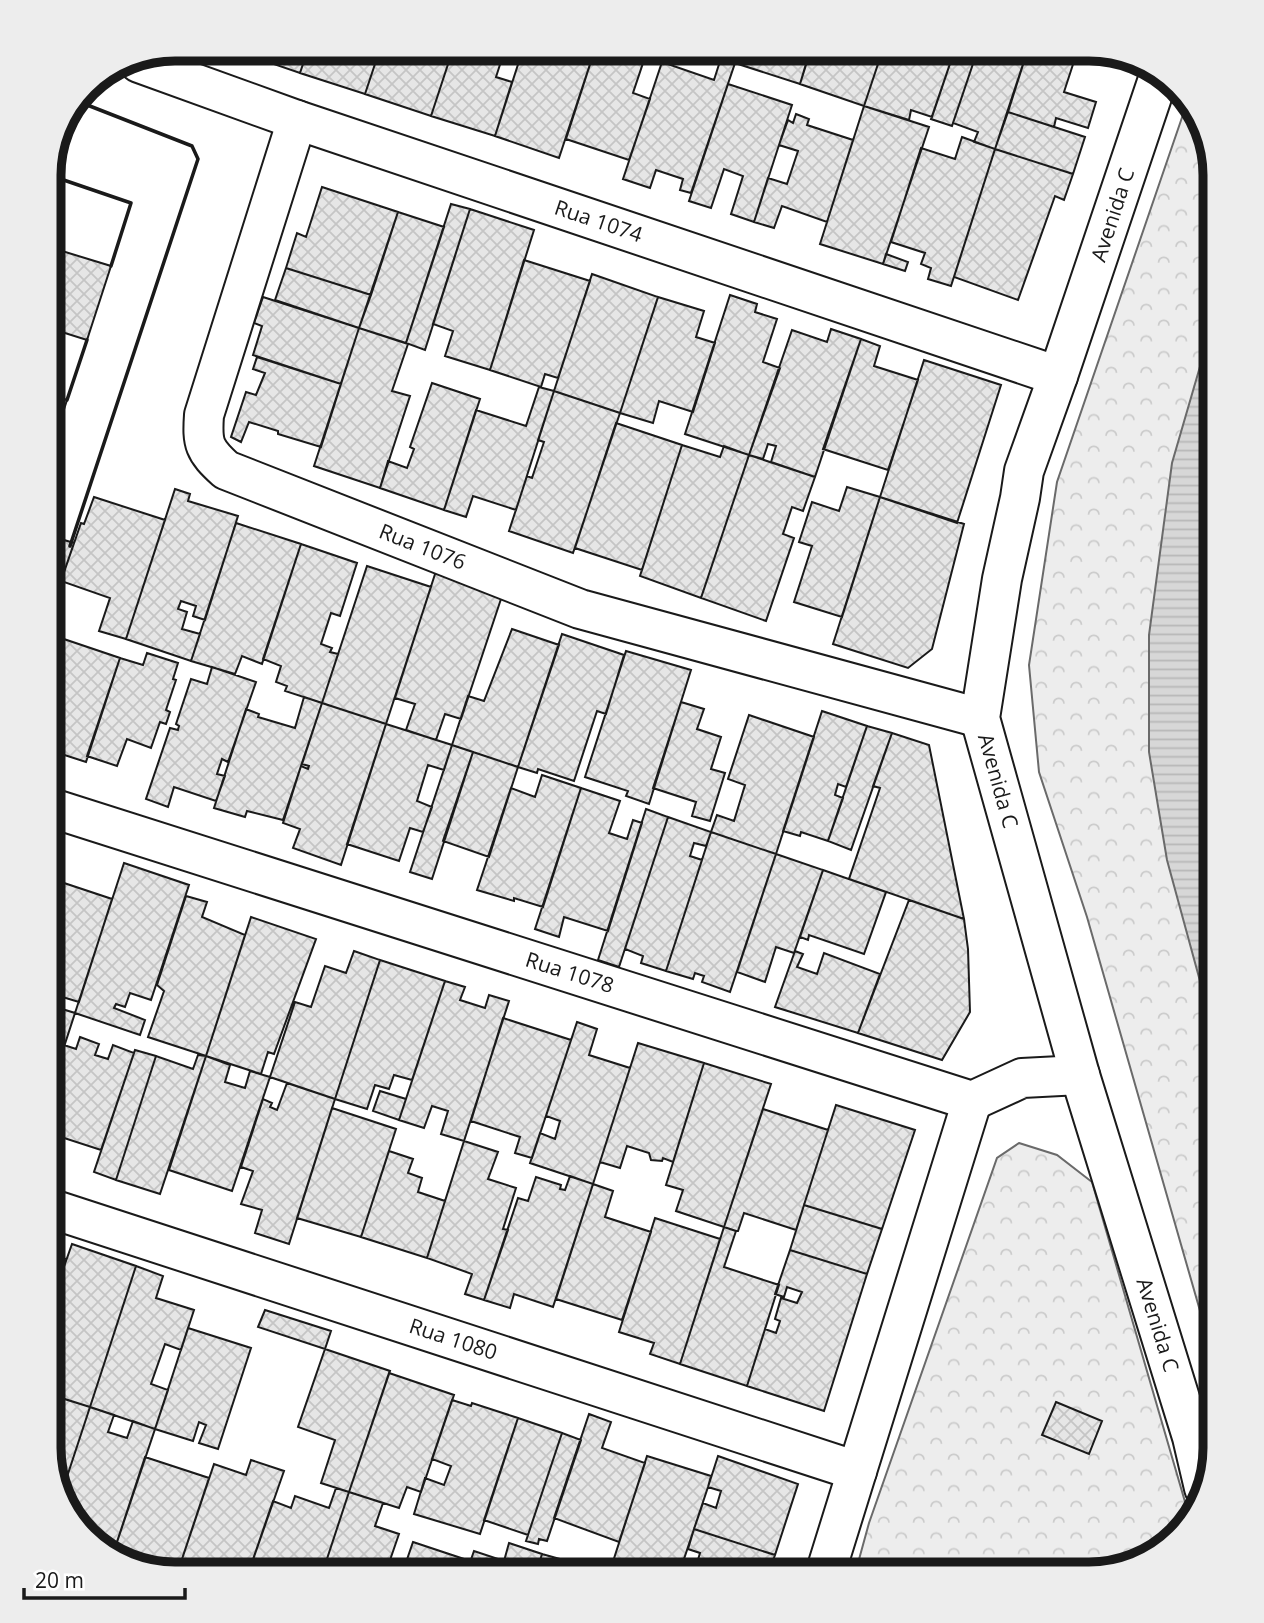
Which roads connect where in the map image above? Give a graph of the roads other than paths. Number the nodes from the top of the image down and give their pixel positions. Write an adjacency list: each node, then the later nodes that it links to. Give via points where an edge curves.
1 (145, 65): 3 (street, Rua 1074)
2 (1156, 84): 4 (street, Avenida C)
3 (296, 120): 4 (street, Rua 1074); 5 (street, Rua 1076, via 204,415 202,440 226,470 580,609)
4 (1059, 376): 5 (street, Avenida C, via 1024,471)
5 (980, 719): 7 (street, Avenida C)
6 (61, 813): 8 (street, Rua 1078)
7 (1080, 1075): 8 (street, via 1021,1079); 11 (street, Avenida C)
8 (972, 1101): 10 (street)
9 (61, 1212): 10 (street, Rua 1080)
10 (858, 1471): 12 (street)
11 (1200, 1471)
12 (829, 1562)

